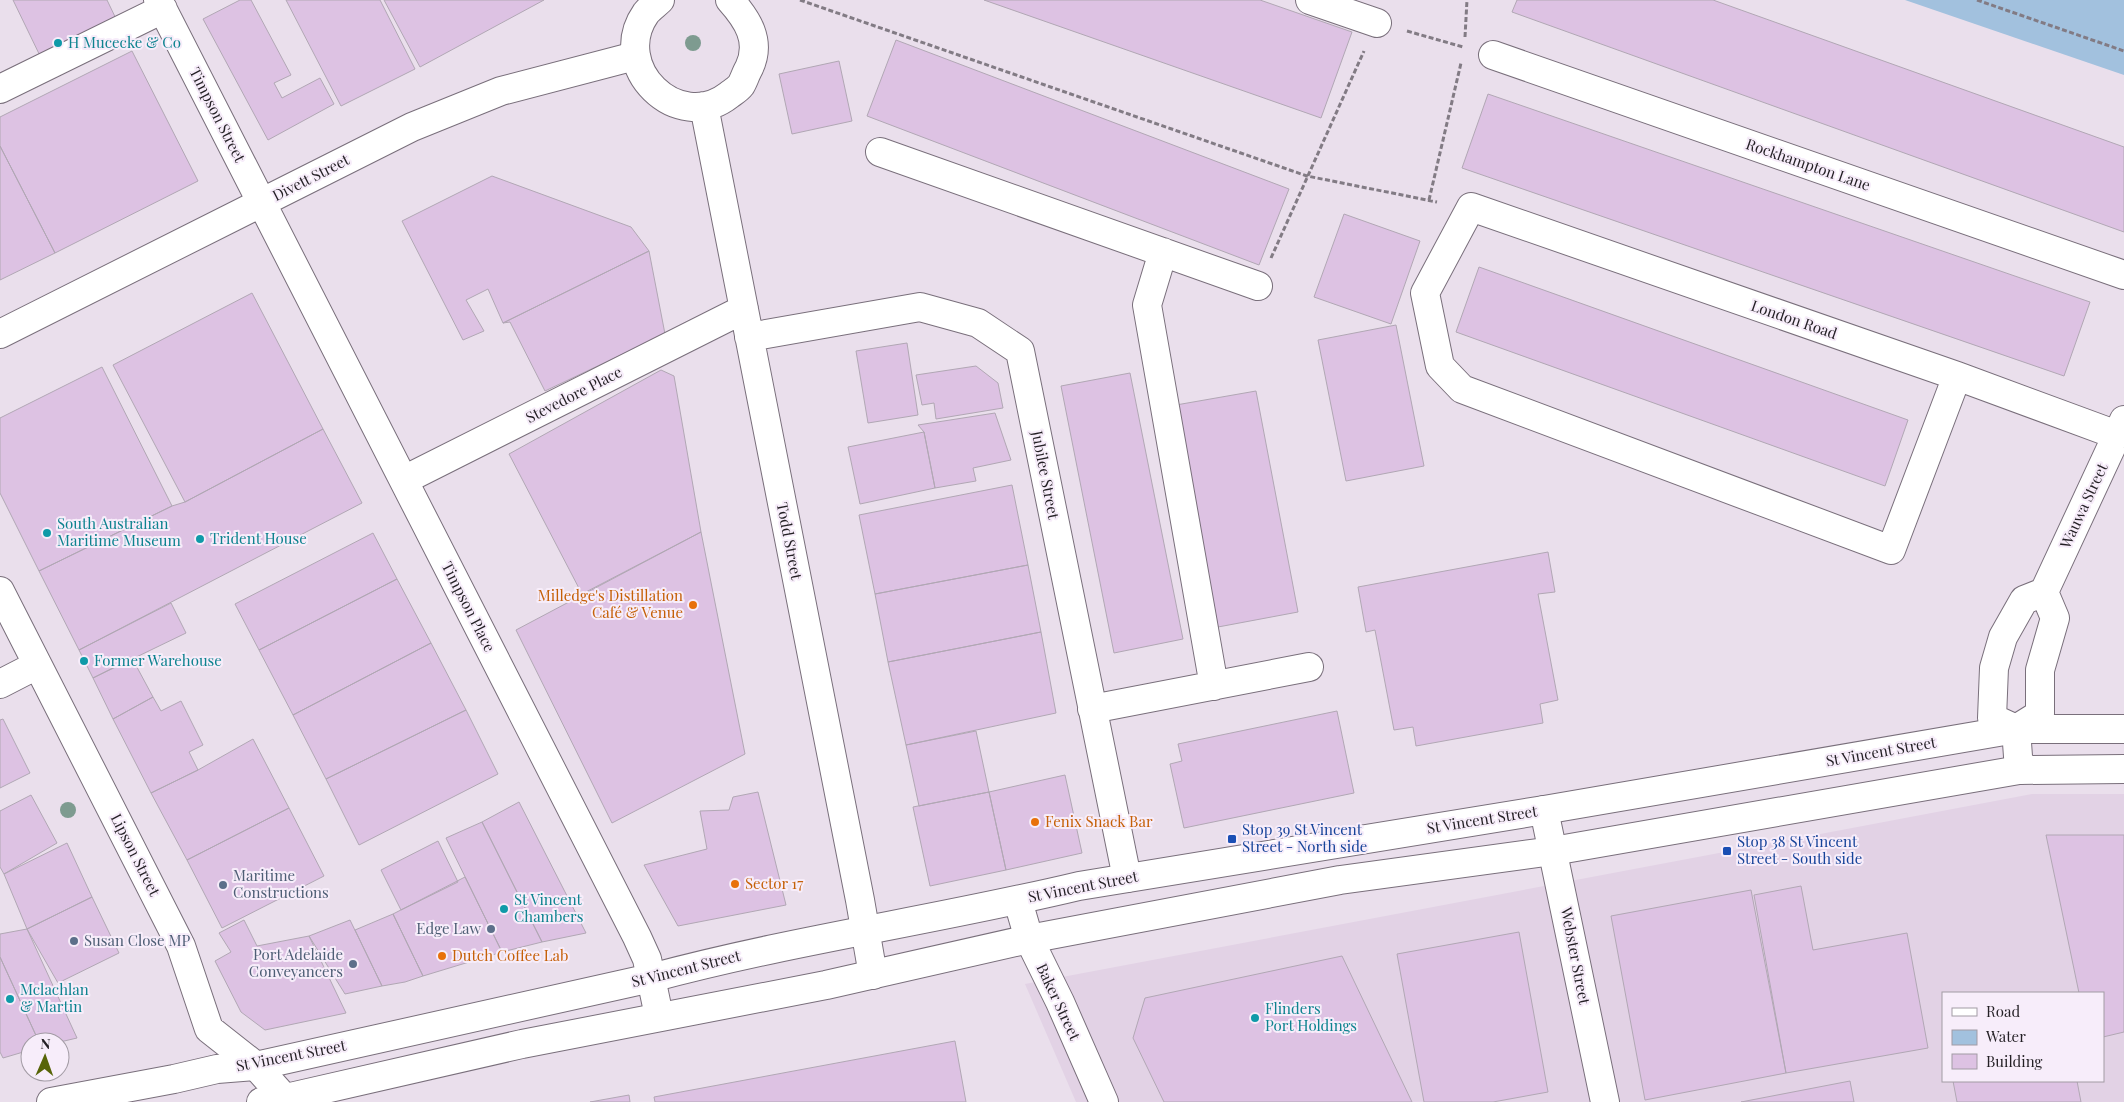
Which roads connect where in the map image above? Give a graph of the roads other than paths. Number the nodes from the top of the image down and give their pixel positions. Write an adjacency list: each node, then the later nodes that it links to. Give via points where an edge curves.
1 (660, 0): 7 (street, via 646,13 637,34)
2 (730, 0): 9 (street, via 747,18 753,37 753,60 740,86 722,101)
3 (1310, 0): 5 (street)
4 (161, 4): 8 (street); 11 (street, Timpson Street)
5 (1377, 23)
6 (1493, 55): 13 (street, Rockhampton Lane)
7 (636, 56): 9 (street, via 640,71 655,92 677,104); 11 (street, Divett Street, via 500,91 412,128)
8 (0, 89)
9 (704, 106): 15 (street, Todd Street)
10 (880, 152): 12 (street)
11 (262, 202): 16 (street, Divett Street); 20 (street, Timpson Place)
12 (1163, 252): 14 (street); 26 (street, via 1147,306)
13 (2124, 275)
14 (1258, 286)
15 (744, 309): 17 (street, Todd Street); 20 (street, Stevedore Place)
16 (0, 334)
17 (749, 337): 27 (street, Jubilee Street, via 920,307 978,323 1020,351); 36 (street, Todd Street)
18 (1957, 376): 18 (street, London Road, via 1471,207 1426,293 1440,366 1462,389 1891,550); 19 (street, London Road)
19 (2120, 427): 22 (street, Wauwa Street)
20 (404, 480): 39 (street, Timpson Place, via 647,958)
21 (0, 591): 23 (street, Lipson Street)
22 (2044, 592): 28 (street, via 2054,618 2040,670 2040,714); 28 (street, via 2024,600 2003,637 1994,668 1992,718)
23 (37, 666): 25 (street); 41 (street, Lipson Street, via 181,946 209,1029)
24 (1309, 667): 26 (street)
25 (0, 684)
26 (1214, 686): 27 (street)
27 (1092, 709): 34 (street, Jubilee Street)
28 (2016, 729): 29 (street, St Vincent Street); 30 (street); 32 (street, St Vincent Street)
29 (2124, 729)
30 (2019, 770): 31 (street); 33 (street)
31 (2124, 770)
32 (1544, 810): 33 (street, Webster Street); 34 (street, St Vincent Street)
33 (1552, 851): 37 (street, via 1340,880); 45 (street, Webster Street)
34 (1127, 878): 35 (street, St Vincent Street)
35 (1018, 900): 36 (street, St Vincent Street); 37 (street, Baker Street)
36 (865, 930): 38 (street, Todd Street); 39 (street, St Vincent Street, via 816,938)
37 (1028, 939): 38 (street); 44 (street, Baker Street)
38 (873, 975): 40 (street)
39 (651, 978): 40 (street, Timpson Place); 41 (street, St Vincent Street)
40 (660, 1016): 42 (street, via 522,1044)
41 (256, 1066): 42 (street, Lipson Street); 43 (street, St Vincent Street, via 217,1069)
42 (278, 1101)
43 (51, 1102)
44 (1104, 1102)
45 (1605, 1102)

